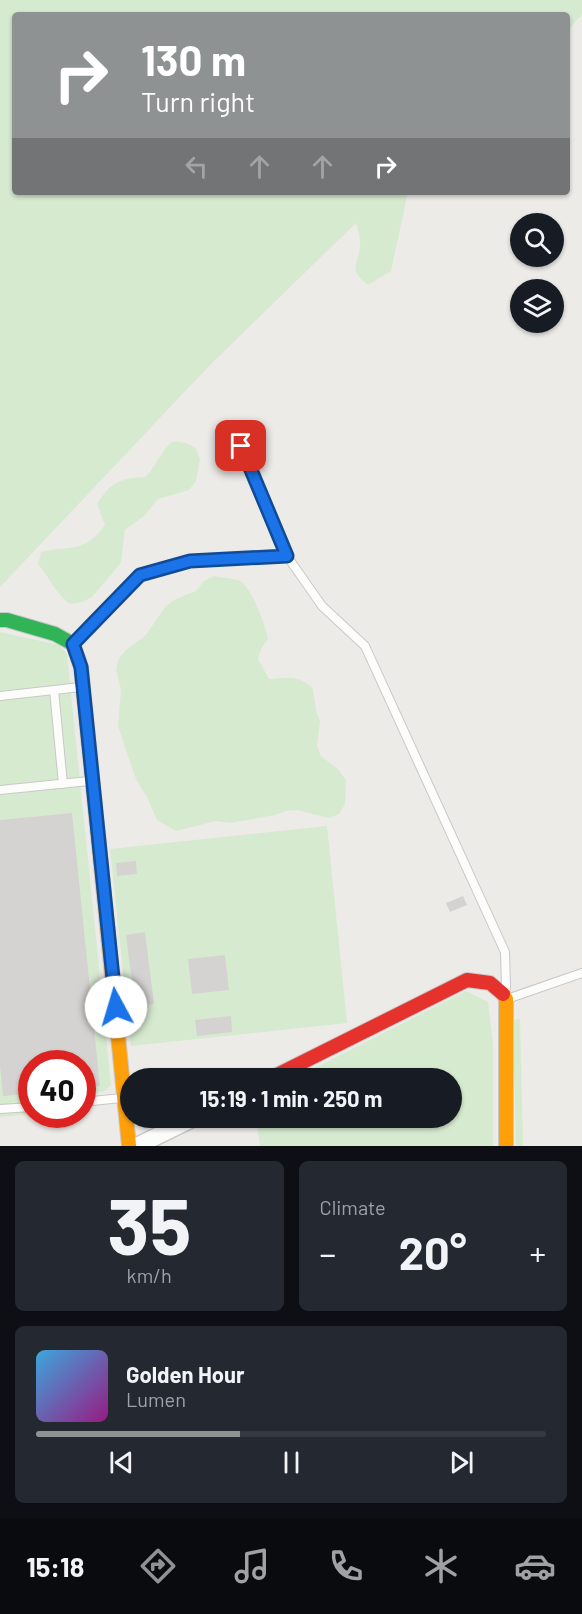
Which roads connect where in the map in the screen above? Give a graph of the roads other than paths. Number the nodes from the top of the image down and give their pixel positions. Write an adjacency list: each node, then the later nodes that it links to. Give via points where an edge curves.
1 (241, 446): 2 (lane)
2 (287, 556): 4 (lane, via 190,561 140,575); 12 (lane, via 322,606 365,646 505,952)
3 (0, 620): 4 (street, via 55,634)
4 (73, 644): 5 (street)
5 (83, 687): 6 (lane); 8 (street)
6 (54, 690): 7 (lane); 9 (lane)
7 (0, 696)
8 (93, 781): 9 (lane); 13 (street)
9 (63, 784): 10 (lane)
10 (0, 790)
11 (582, 973): 12 (lane)
12 (506, 999): 14 (street, via 500,988 484,980 466,980); 23 (street)
13 (122, 1068)
14 (291, 1068)
15 (120, 1098): 16 (lane)
16 (96, 1100)
17 (18, 1108): 18 (lane)
18 (0, 1109)
19 (128, 1128): 21 (street)
20 (174, 1128): 22 (street)
21 (129, 1146)
22 (137, 1146)
23 (506, 1146)

